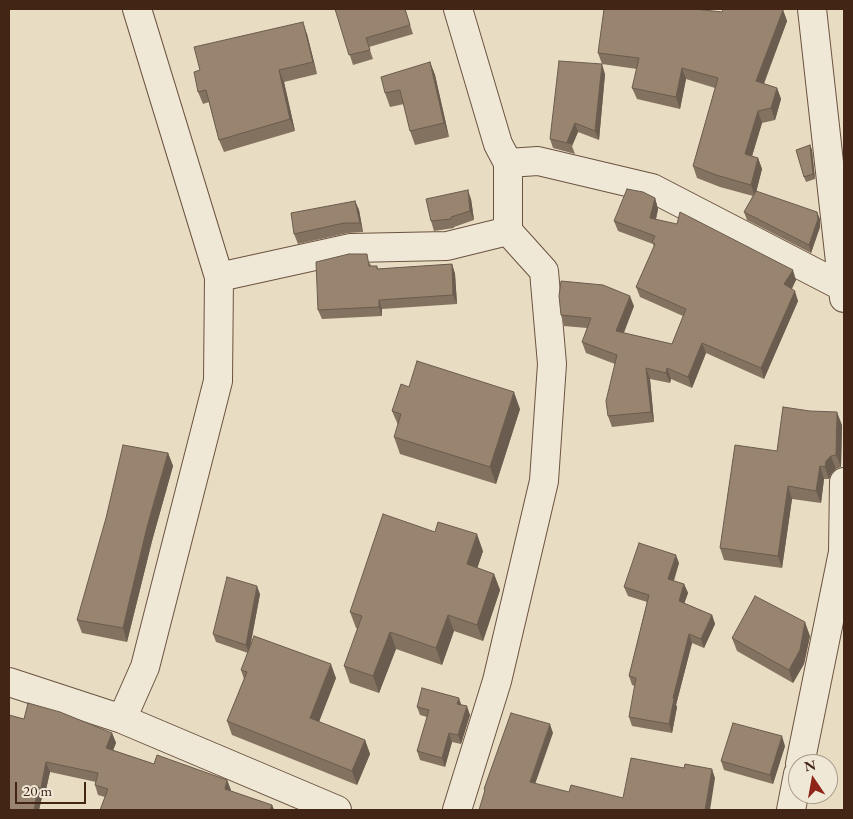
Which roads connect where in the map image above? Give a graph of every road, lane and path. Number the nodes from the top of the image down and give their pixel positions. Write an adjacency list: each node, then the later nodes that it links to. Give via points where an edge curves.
1 (137, 9): 7 (street)
2 (458, 9): 4 (street, via 498,144)
3 (812, 9): 5 (street)
4 (508, 163): 6 (street); 8 (street, via 538,161 652,188)
5 (840, 224): 8 (street)
6 (508, 231): 7 (street, via 447,246 351,248); 14 (street, via 544,271 552,364 544,481 497,681)
7 (219, 277): 11 (street, via 218,381 145,667)
8 (844, 292)
9 (844, 482): 12 (street, via 844,552)
10 (9, 682): 11 (street)
11 (122, 719): 13 (street)
12 (802, 754)
13 (337, 810)
14 (457, 810)

